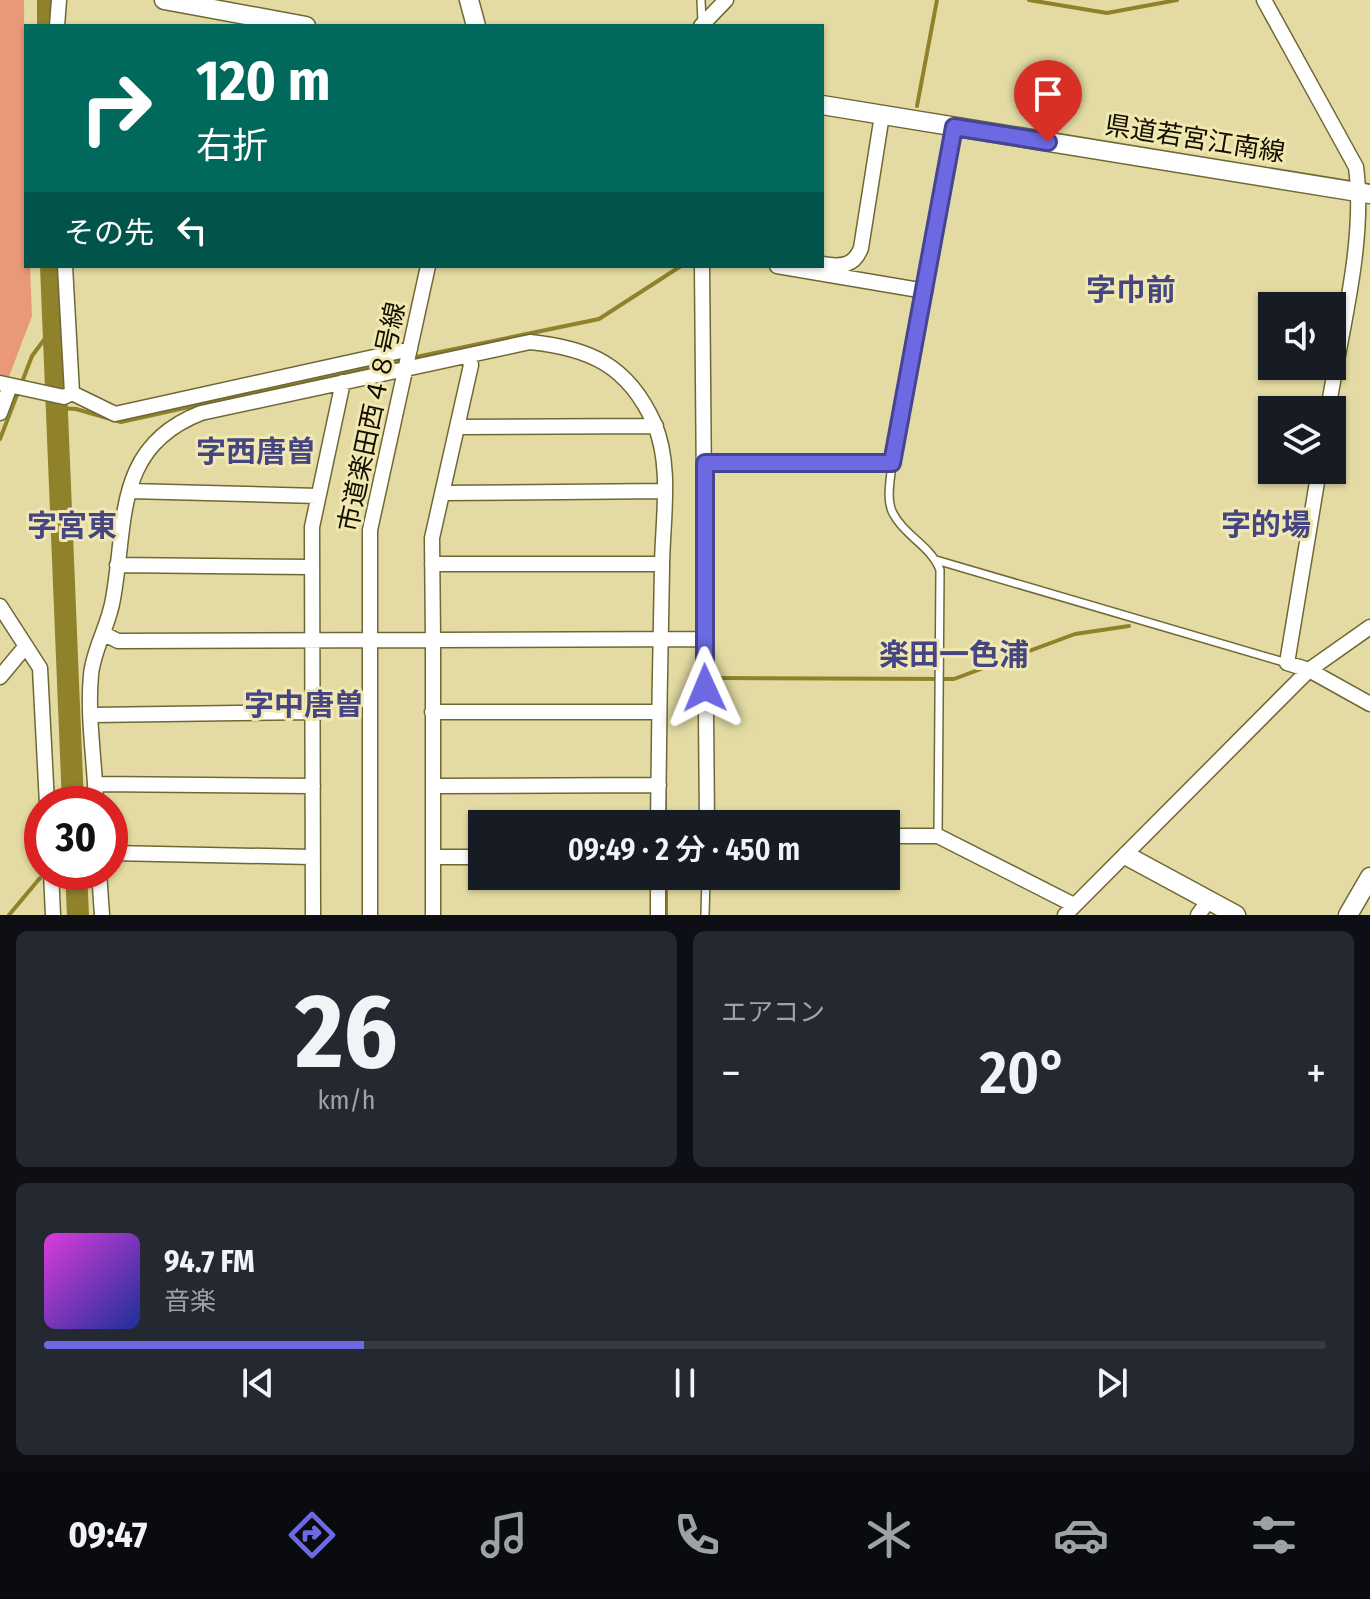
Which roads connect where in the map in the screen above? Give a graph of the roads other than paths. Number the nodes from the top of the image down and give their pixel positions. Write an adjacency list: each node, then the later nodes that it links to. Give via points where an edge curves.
1 (59, 0): 7 (street)
2 (164, 0): 8 (main road)
3 (469, 0): 9 (main road)
4 (701, 0): 10 (lane)
5 (726, 0): 11 (street)
6 (1264, 0): 15 (street, via 1356,167)
7 (57, 24)
8 (295, 24)
9 (475, 24)
10 (701, 24)
11 (702, 24)
12 (824, 105): 13 (main road, 県道若宮江南線)
13 (882, 115): 14 (main road, 県道若宮江南線); 16 (street, via 861,248 844,265)
14 (954, 127): 15 (main road, 県道若宮江南線); 21 (street)
15 (1365, 193): 28 (street)
16 (824, 264)
17 (65, 268): 27 (street)
18 (428, 268): 22 (street, 市道楽田西４８号線)
19 (702, 268): 32 (street)
20 (789, 268): 21 (street)
21 (925, 291): 33 (street)
22 (410, 349): 24 (street, 市道楽田西４８号線); 27 (street, via 115,414)
23 (468, 356): 24 (street); 30 (street, via 530,342 582,350 605,361 624,379); 31 (street, via 471,365)
24 (406, 368): 25 (street); 50 (street, 市道楽田西４８号線, via 370,530)
25 (343, 382): 35 (street, via 190,417 153,444); 38 (street)
26 (5, 384): 27 (street); 29 (street)
27 (68, 395)
28 (1330, 396)
29 (0, 413)
30 (656, 426): 31 (street); 36 (street)
31 (458, 427): 37 (street)
32 (705, 463): 33 (street); 48 (street)
33 (892, 463): 39 (lane, via 889,500 894,515)
34 (1317, 484): 53 (street)
35 (129, 491): 38 (street); 42 (street)
36 (665, 491): 37 (street); 41 (street)
37 (443, 493): 40 (street)
38 (318, 496): 43 (street)
39 (936, 560): 53 (lane); 69 (lane)
40 (432, 564): 41 (street); 49 (street)
41 (662, 564): 47 (street)
42 (117, 565): 43 (street); 46 (street)
43 (311, 567): 51 (street)
44 (0, 606): 52 (street)
45 (1370, 627): 54 (street)
46 (104, 634): 51 (street, via 118,641); 60 (street, via 91,673)
47 (661, 637): 48 (street); 49 (street); 59 (street)
48 (704, 639): 67 (street)
49 (433, 640): 50 (street); 58 (street)
50 (369, 641): 51 (street); 85 (street, 市道楽田西４８号線)
51 (313, 642): 57 (street)
52 (25, 647): 55 (street); 63 (street, via 40,668)
53 (1287, 663): 54 (street)
54 (1309, 670): 56 (street); 71 (street)
55 (0, 677)
56 (1370, 704)
57 (312, 712): 60 (street); 64 (street)
58 (432, 712): 59 (street); 65 (street)
59 (658, 712): 62 (street)
60 (92, 715): 61 (street)
61 (96, 784): 64 (street)
62 (659, 785): 65 (street); 66 (street)
63 (46, 786)
64 (313, 786): 72 (street)
65 (434, 786): 73 (street)
66 (658, 810)
67 (707, 810)
68 (900, 836): 69 (street)
69 (938, 836): 81 (street)
70 (128, 853): 72 (street)
71 (1127, 856): 80 (main road); 81 (street)
72 (312, 857): 84 (street)
73 (433, 857): 74 (street); 86 (street)
74 (468, 857)
75 (1370, 877): 90 (main road)
76 (52, 890): 82 (street)
77 (100, 890): 83 (street)
78 (658, 890): 87 (street)
79 (706, 890): 88 (lane)
80 (1204, 908): 89 (main road)
81 (1070, 910)
82 (53, 915)
83 (102, 915)
84 (313, 915)
85 (370, 915)
86 (433, 915)
87 (658, 915)
88 (705, 915)
89 (1236, 915)
90 (1348, 915)

